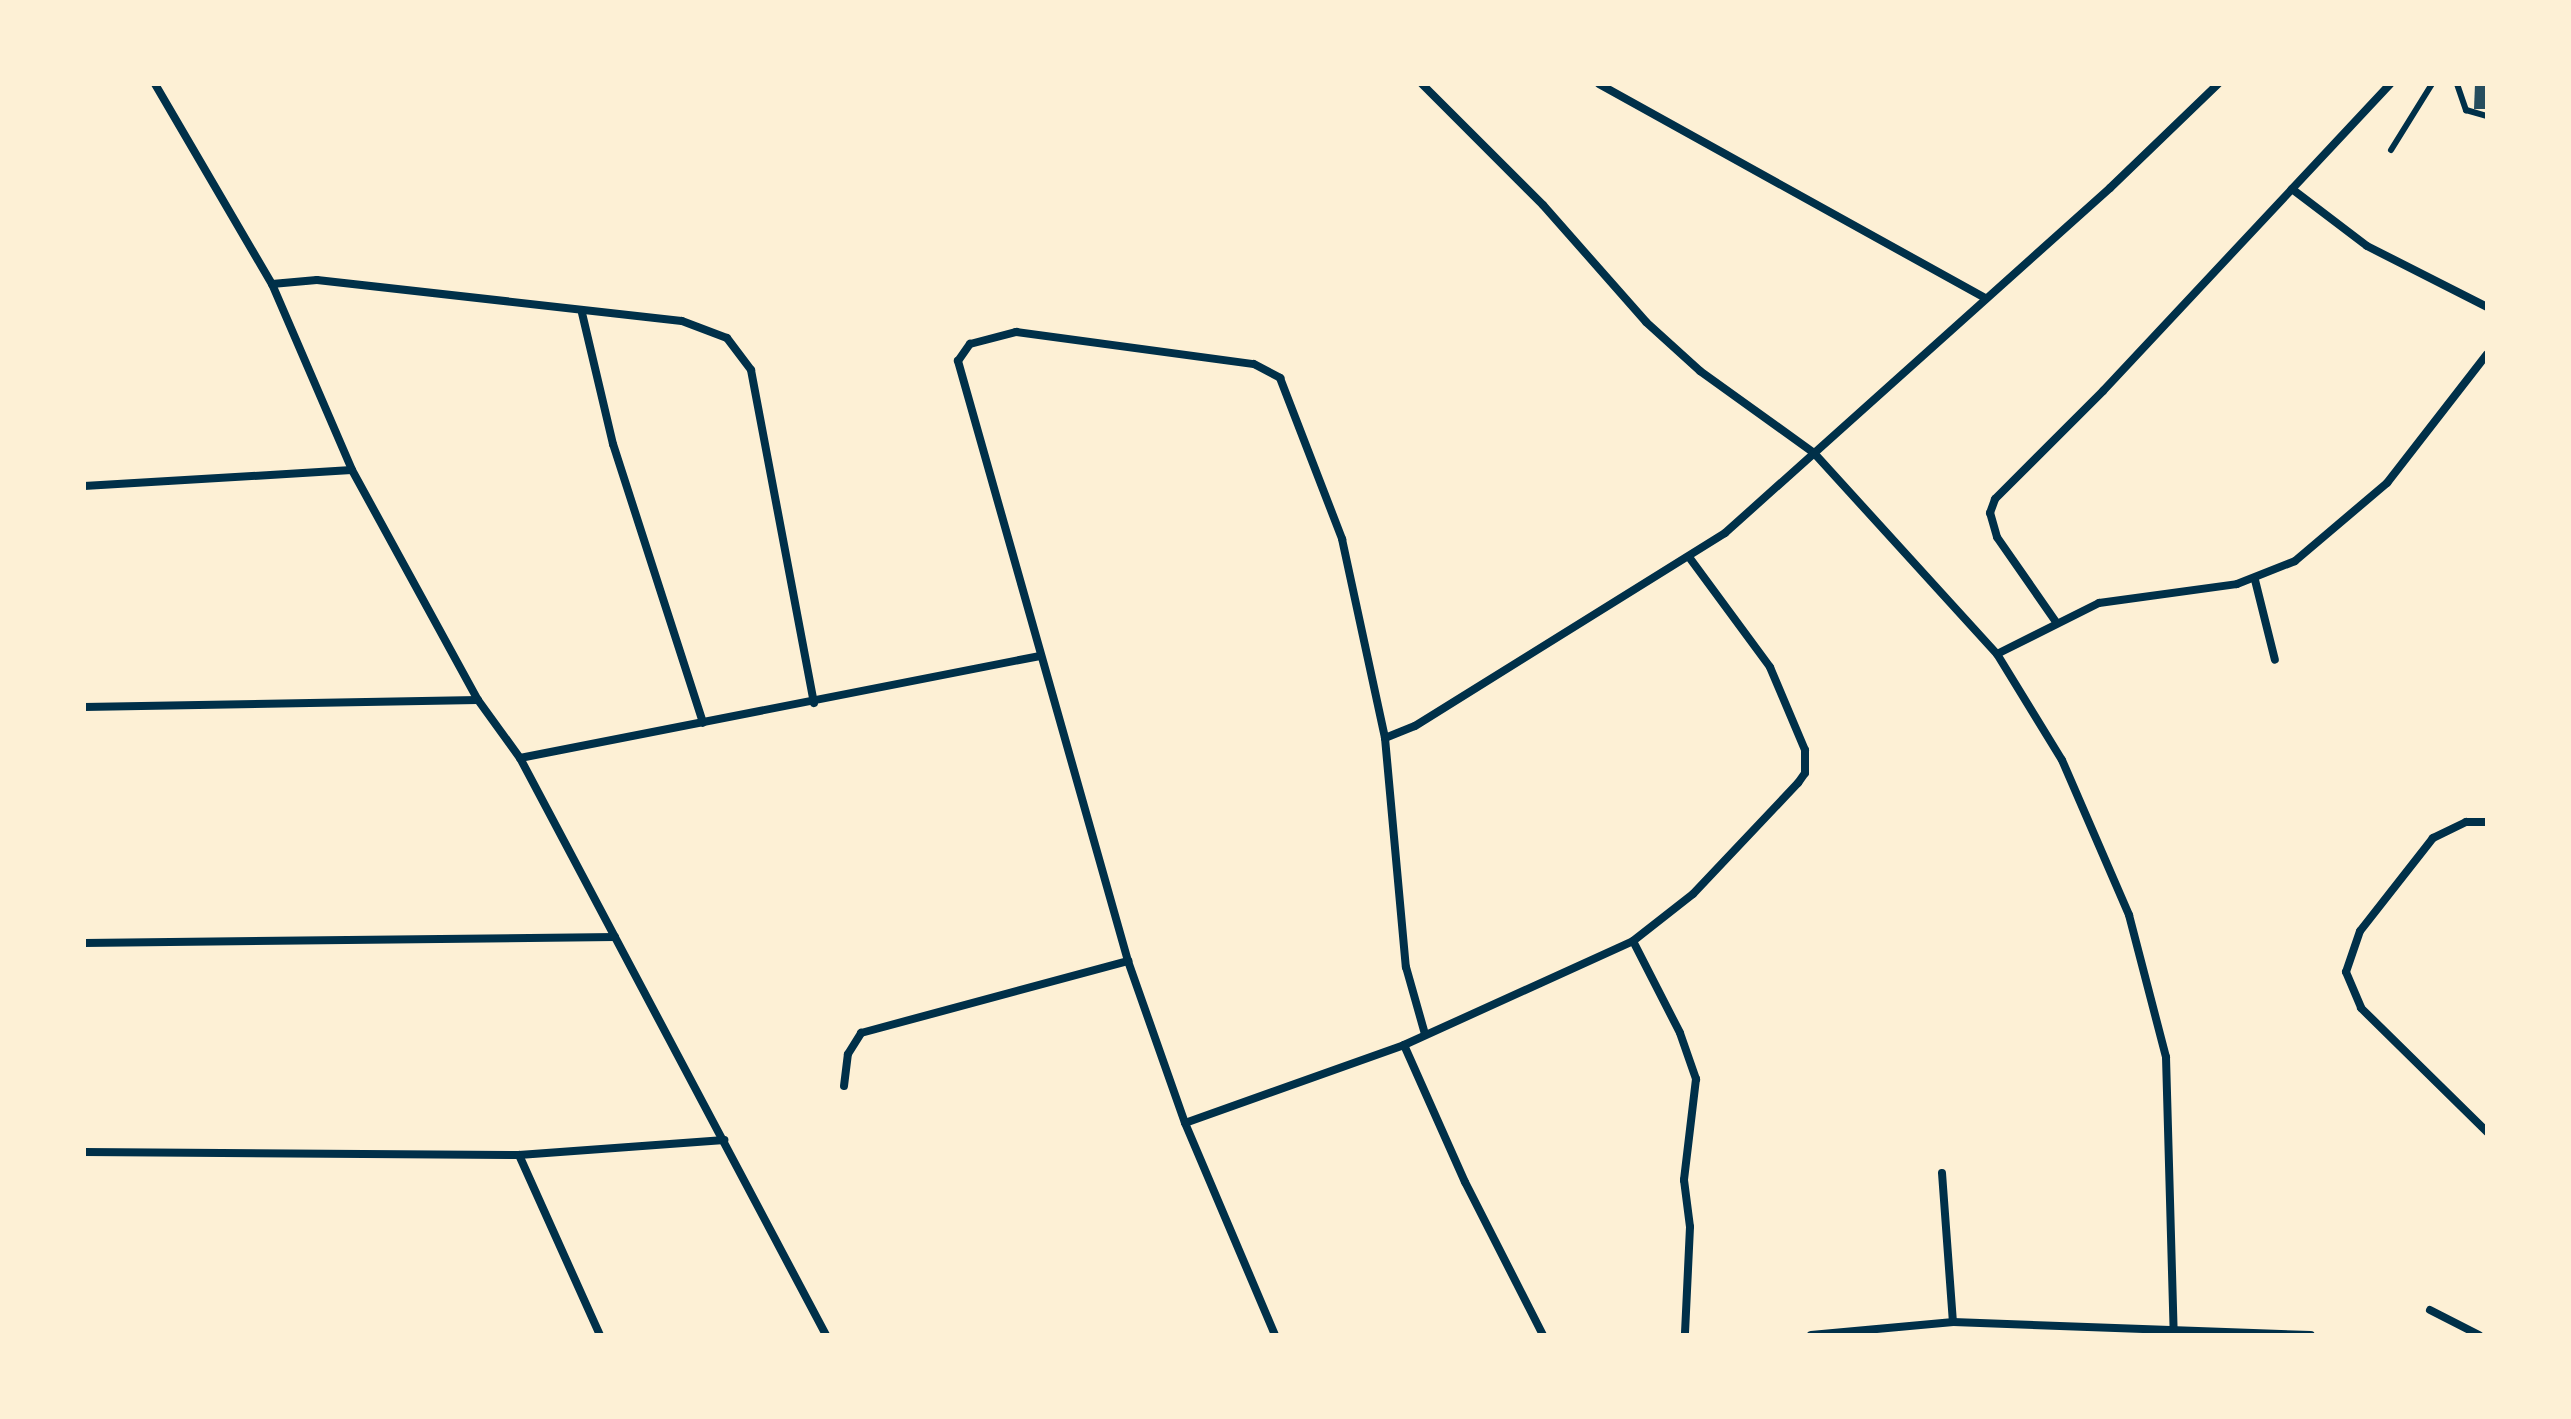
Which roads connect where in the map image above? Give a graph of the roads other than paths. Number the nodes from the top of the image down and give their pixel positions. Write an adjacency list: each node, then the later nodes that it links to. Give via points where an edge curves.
1 (155, 84): 11 (street)
2 (1422, 84): 16 (street, via 1543,205 1646,322 1700,371)
3 (1599, 84): 12 (street)
4 (2218, 84): 12 (street, via 2110,188)
5 (2390, 84): 10 (street)
6 (2432, 84): 9 (lane)
7 (2457, 84): 8 (lane, via 2466,110)
8 (2487, 116)
9 (2391, 150)
10 (2292, 189): 13 (street, via 2407,271); 21 (street, via 1995,499 1990,513 1997,537)
11 (272, 284): 14 (street, via 317,280); 17 (street)
12 (1984, 297): 16 (street)
13 (2487, 307)
14 (582, 313): 26 (street, via 707,327 733,344 751,370); 28 (street, via 613,444)
15 (2487, 354): 20 (street, via 2364,506 2295,561)
16 (1814, 453): 19 (street, via 1753,509); 22 (street)
17 (352, 470): 18 (street); 25 (street)
18 (84, 486)
19 (1689, 557): 29 (street, via 1415,726); 33 (street, via 1770,667 1807,764 1798,783 1693,894)
20 (2255, 580): 21 (street, via 2120,596); 24 (street)
21 (2056, 622): 22 (street)
22 (1997, 654): 47 (street, via 2062,760 2093,825 2143,968 2170,1094)
23 (1040, 656): 26 (street); 29 (street, via 958,361 970,344 1016,332 1254,364 1280,378 1342,539); 35 (street)
24 (2275, 660)
25 (478, 700): 27 (street); 30 (street)
26 (814, 703): 28 (street)
27 (84, 707)
28 (703, 723): 30 (street)
29 (1385, 738): 36 (street, via 1406,967)
30 (520, 758): 32 (street)
31 (2487, 822): 40 (street, via 2466,822 2433,838 2360,931 2346,972 2361,1008)
32 (615, 937): 34 (street); 41 (street)
33 (1633, 941): 36 (street); 52 (street, via 1680,1033 1696,1079 1684,1180 1690,1227)
34 (84, 943)
35 (1128, 961): 38 (street, via 861,1033 848,1054); 39 (street)
36 (1425, 1034): 37 (street)
37 (1404, 1045): 39 (street); 51 (street, via 1465,1182)
38 (844, 1086)
39 (1185, 1123): 50 (street)
40 (2487, 1132)
41 (724, 1140): 43 (street); 49 (street)
42 (84, 1152): 43 (street)
43 (519, 1155): 48 (street)
44 (1942, 1173): 46 (street)
45 (2430, 1310): 55 (street)
46 (1953, 1322): 47 (street); 53 (street)
47 (2174, 1334): 54 (street)
48 (600, 1335)
49 (826, 1335)
50 (1275, 1335)
51 (1543, 1335)
52 (1685, 1335)
53 (1811, 1335)
54 (2311, 1335)
55 (2479, 1335)

